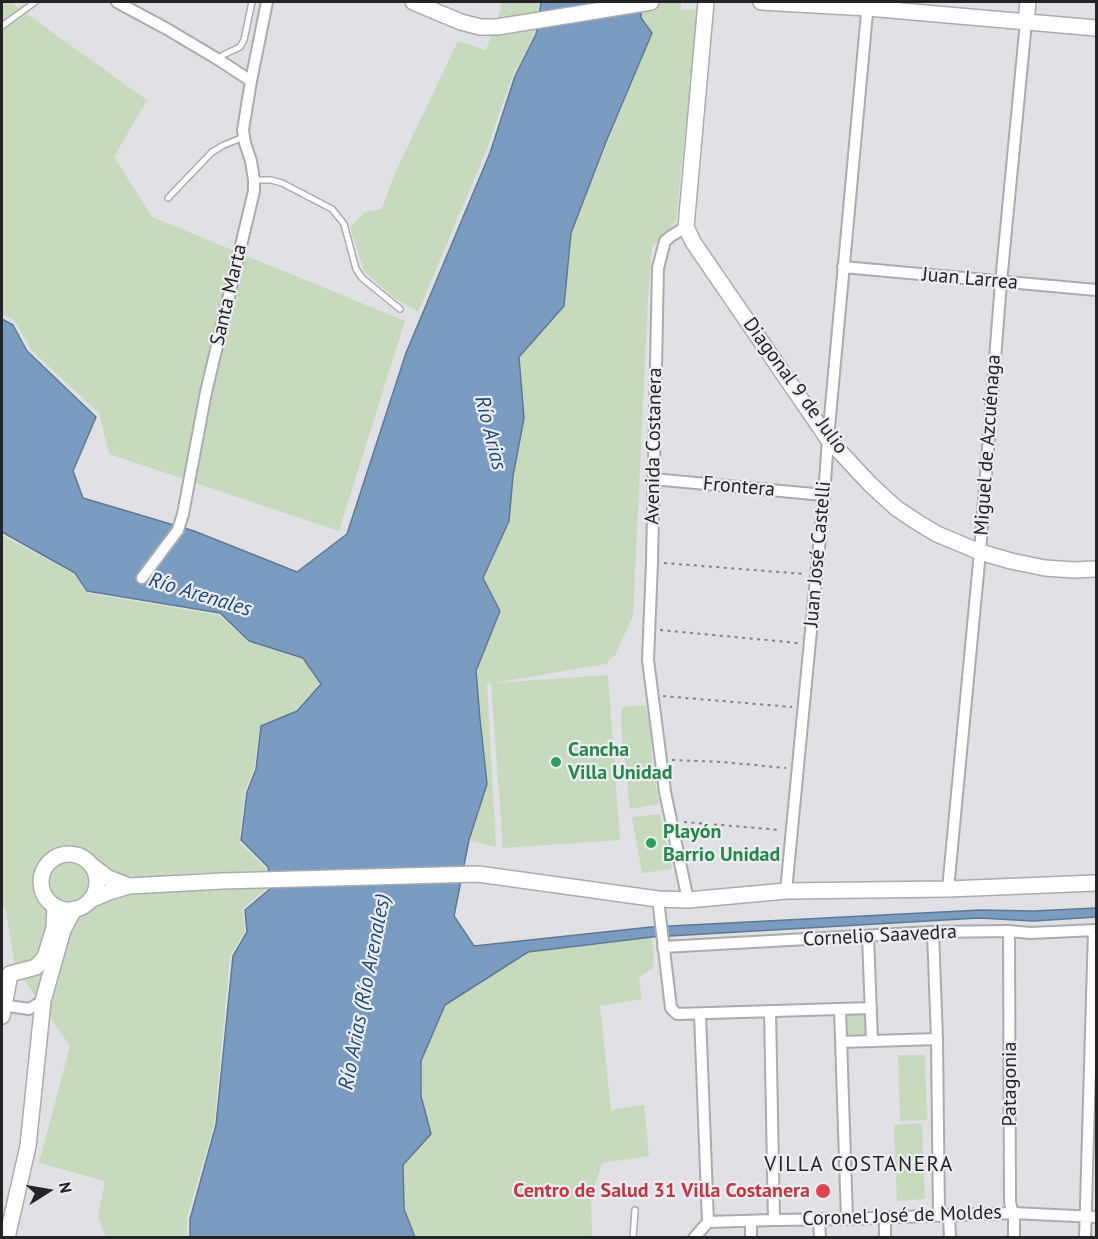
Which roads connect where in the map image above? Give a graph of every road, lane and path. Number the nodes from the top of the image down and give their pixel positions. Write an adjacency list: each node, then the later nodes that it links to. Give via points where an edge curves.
1 (35, 2): 12 (lane)
2 (117, 2): 14 (street)
3 (252, 2): 14 (lane, via 244,40)
4 (267, 2): 15 (street, Santa Marta)
5 (413, 2): 6 (street, via 480,27)
6 (651, 2)
7 (706, 2): 19 (street)
8 (761, 2): 10 (street)
9 (1028, 2): 11 (street, Miguel de Azcuénaga)
10 (868, 5): 11 (street); 20 (street, Juan José Castelli)
11 (1026, 22): 13 (street); 21 (street, Miguel de Azcuénaga)
12 (2, 26)
13 (1096, 28)
14 (219, 60): 15 (street)
15 (251, 81): 16 (street, Santa Marta)
16 (244, 137): 17 (street, Santa Marta); 18 (lane, via 212,152)
17 (254, 180): 23 (lane, via 282,183 332,209 344,224 362,278); 31 (street, Santa Marta, via 255,191 206,392 183,514 178,530)
18 (168, 198)
19 (686, 227): 24 (street, Diagonal 9 de Julio); 25 (street, Avenida Costanera, via 665,242 658,268)
20 (843, 267): 21 (street, Juan Larrea); 24 (street, Juan José Castelli)
21 (1001, 282): 22 (street, Juan Larrea); 27 (street, Miguel de Azcuénaga)
22 (1096, 290)
23 (400, 309)
24 (828, 439): 26 (street, Juan José Castelli); 27 (street, Diagonal 9 de Julio, via 897,508 937,534)
25 (653, 479): 26 (street, Frontera); 28 (street, Avenida Costanera)
26 (824, 495): 30 (street, Juan José Castelli)
27 (980, 552): 29 (street, Diagonal 9 de Julio, via 1045,568); 43 (street, Miguel de Azcuénaga)
28 (652, 562): 30 (path); 32 (street, Avenida Costanera)
29 (1096, 570)
30 (817, 575): 33 (street, Juan José Castelli)
31 (142, 578)
32 (649, 629): 33 (path); 34 (street, Avenida Costanera)
33 (810, 644): 35 (street, Juan José Castelli)
34 (653, 695): 35 (path); 36 (street, Avenida Costanera)
35 (804, 708): 37 (street, Juan José Castelli)
36 (660, 759): 37 (path); 38 (street, Avenida Costanera)
37 (798, 769): 39 (street, Juan José Castelli)
38 (671, 821): 39 (path); 47 (street, Avenida Costanera)
39 (792, 831): 44 (street, Juan José Castelli)
40 (91, 866): 42 (street); 46 (street, via 96,883); 48 (street, via 85,859 70,854 62,854 48,863 41,886)
41 (1096, 883): 43 (street)
42 (129, 886): 45 (street, via 478,874); 46 (street)
43 (948, 889): 44 (street)
44 (786, 891): 47 (street)
45 (658, 899): 47 (street); 54 (street)
46 (90, 900): 49 (street)
47 (688, 900)
48 (56, 906): 49 (street); 55 (street, via 45,957 36,967)
49 (74, 909): 56 (street, via 63,930)
50 (1095, 930): 51 (street, Cornelio Saavedra); 68 (street)
51 (1009, 931): 52 (street, Cornelio Saavedra); 66 (street, Patagonia)
52 (933, 932): 53 (street, Cornelio Saavedra); 62 (street)
53 (868, 936): 54 (street, Cornelio Saavedra); 57 (street)
54 (663, 947): 61 (street, via 671,1008 676,1014)
55 (6, 974): 58 (street)
56 (43, 1001): 58 (street, via 28,1009); 75 (street, via 28,1146)
57 (871, 1008): 59 (street); 63 (street)
58 (2, 1009)
59 (840, 1009): 60 (street); 64 (street)
60 (770, 1011): 61 (street); 72 (street)
61 (700, 1014): 74 (street)
62 (937, 1040): 63 (street); 67 (street)
63 (872, 1041): 64 (street)
64 (841, 1042): 71 (street)
65 (635, 1210): 76 (lane)
66 (1013, 1213): 67 (street, Coronel José de Moldes); 68 (street, Coronel José de Moldes); 82 (street, Patagonia)
67 (944, 1216): 69 (street, Coronel José de Moldes); 81 (street)
68 (1091, 1217): 83 (street)
69 (885, 1218): 71 (street, Coronel José de Moldes); 80 (street)
70 (819, 1219): 71 (street, Coronel José de Moldes); 72 (street, Coronel José de Moldes); 79 (street)
71 (847, 1219)
72 (774, 1220): 73 (street, Coronel José de Moldes)
73 (751, 1221): 74 (street, Coronel José de Moldes); 78 (street)
74 (708, 1222): 77 (street)
75 (7, 1238)
76 (633, 1238)
77 (694, 1238)
78 (751, 1238)
79 (820, 1238)
80 (885, 1238)
81 (950, 1238)
82 (1014, 1238)
83 (1085, 1238)

